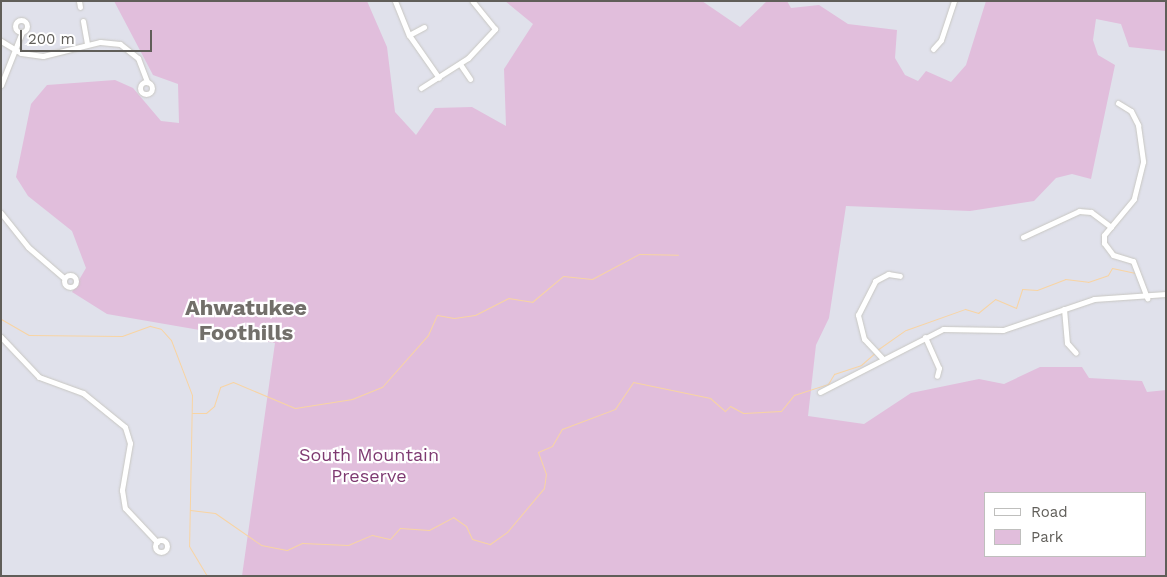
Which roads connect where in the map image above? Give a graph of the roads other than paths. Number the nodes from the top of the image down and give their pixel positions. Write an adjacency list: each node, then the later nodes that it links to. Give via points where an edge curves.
1 (395, 1): 7 (street)
2 (472, 1): 12 (street, via 495,29)
3 (954, 1): 10 (street, via 941,40)
4 (83, 21): 9 (street)
5 (424, 27): 7 (street)
6 (22, 32): 11 (street)
7 (409, 34): 13 (street)
8 (1, 41): 11 (street)
9 (87, 44): 11 (street, via 43,56); 15 (street, via 110,42 130,49 145,69)
10 (933, 49)
11 (15, 50): 16 (street)
12 (460, 64): 13 (street); 14 (street)
13 (439, 78): 17 (street)
14 (470, 79)
15 (147, 82)
16 (1, 85)
17 (421, 88)
18 (1118, 103): 20 (street, via 1131,111 1138,125 1143,162 1134,199)
19 (2, 214): 23 (street, via 28,247)
20 (1111, 227): 21 (street, via 1091,212 1079,211); 25 (street, via 1104,235 1107,251 1133,261)
21 (1023, 238)
22 (900, 276): 30 (street, via 888,274 875,281 859,310 860,329)
23 (64, 278)
24 (1166, 294): 25 (street)
25 (1147, 298): 26 (street, via 1094,299)
26 (1064, 309): 28 (street, via 1013,328 958,327); 29 (street, via 1067,343)
27 (1, 337): 33 (street, via 39,377 83,393 126,427 130,443 122,490 126,508)
28 (925, 337): 30 (street, via 886,361); 31 (street)
29 (1076, 353)
30 (882, 358): 32 (street)
31 (937, 376)
32 (820, 392)
33 (157, 542)

